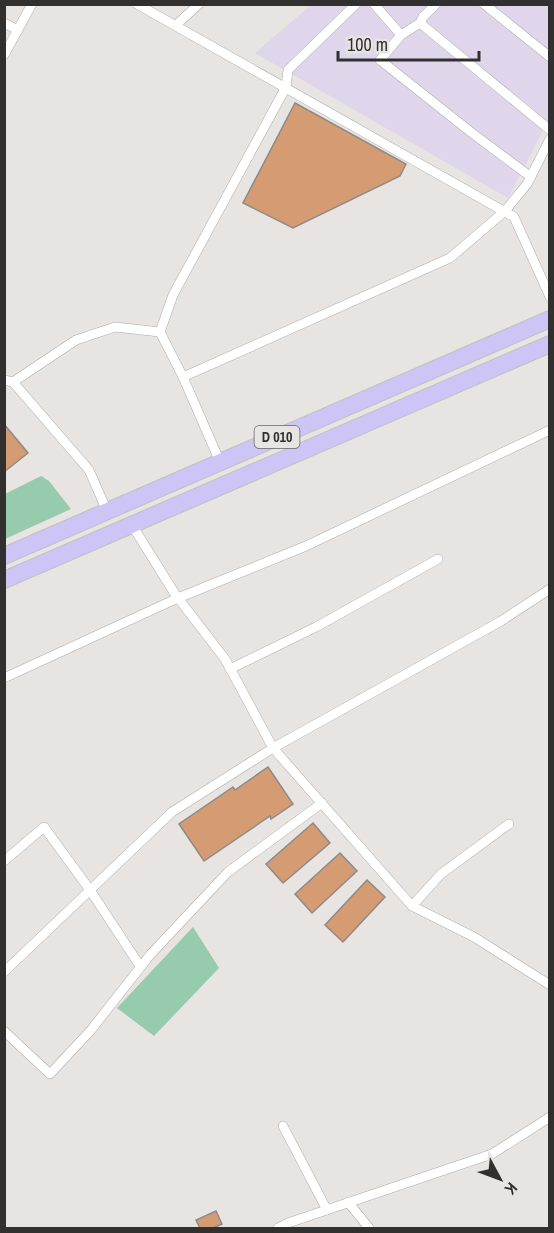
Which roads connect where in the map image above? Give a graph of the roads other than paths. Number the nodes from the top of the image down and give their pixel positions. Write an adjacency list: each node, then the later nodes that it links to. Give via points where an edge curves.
1 (32, 4): 11 (street)
2 (137, 4): 10 (street)
3 (199, 4): 10 (street)
4 (356, 4): 15 (street, via 288,70)
5 (374, 4): 12 (street)
6 (435, 4): 9 (street)
7 (484, 4): 14 (street)
8 (4, 22): 11 (street)
9 (420, 23): 12 (street); 16 (street)
10 (176, 25): 15 (street)
11 (18, 30): 13 (street)
12 (401, 35): 19 (street, via 380,60)
13 (4, 55)
14 (549, 57)
15 (286, 87): 20 (street); 23 (street, via 173,295)
16 (549, 130)
17 (549, 139): 18 (street)
18 (546, 154): 19 (street)
19 (531, 177): 20 (street)
20 (505, 211): 21 (street, via 514,217); 25 (street, via 450,258)
21 (549, 297)
22 (549, 319): 28 (highway, D 010)
23 (160, 332): 25 (street); 26 (street, via 114,327 95,333 76,340)
24 (549, 344): 30 (highway, D 010)
25 (183, 377): 28 (street)
26 (9, 381): 29 (street, via 89,470)
27 (549, 430): 35 (street, via 306,546)
28 (220, 462): 29 (highway, D 010)
29 (106, 511): 31 (highway, D 010)
30 (132, 525): 33 (highway, D 010); 35 (street)
31 (4, 556)
32 (438, 559): 36 (street, via 316,627)
33 (4, 580)
34 (549, 589): 38 (street, via 501,621)
35 (178, 598): 36 (street); 37 (street)
36 (230, 669): 38 (street)
37 (4, 678)
38 (273, 748): 39 (street); 42 (street, via 172,812)
39 (322, 804): 43 (street); 44 (street, via 228,872)
40 (509, 824): 43 (street, via 441,874)
41 (4, 861): 42 (street, via 44,827)
42 (90, 890): 44 (street); 45 (street)
43 (412, 906): 46 (street, via 474,937)
44 (140, 966): 47 (street, via 91,1030 50,1074)
45 (4, 972)
46 (549, 985)
47 (4, 1031)
48 (549, 1117): 50 (street, via 492,1154)
49 (283, 1126): 51 (street)
50 (348, 1203): 51 (street); 53 (street)
51 (327, 1210): 52 (street)
52 (278, 1228)
53 (369, 1228)

